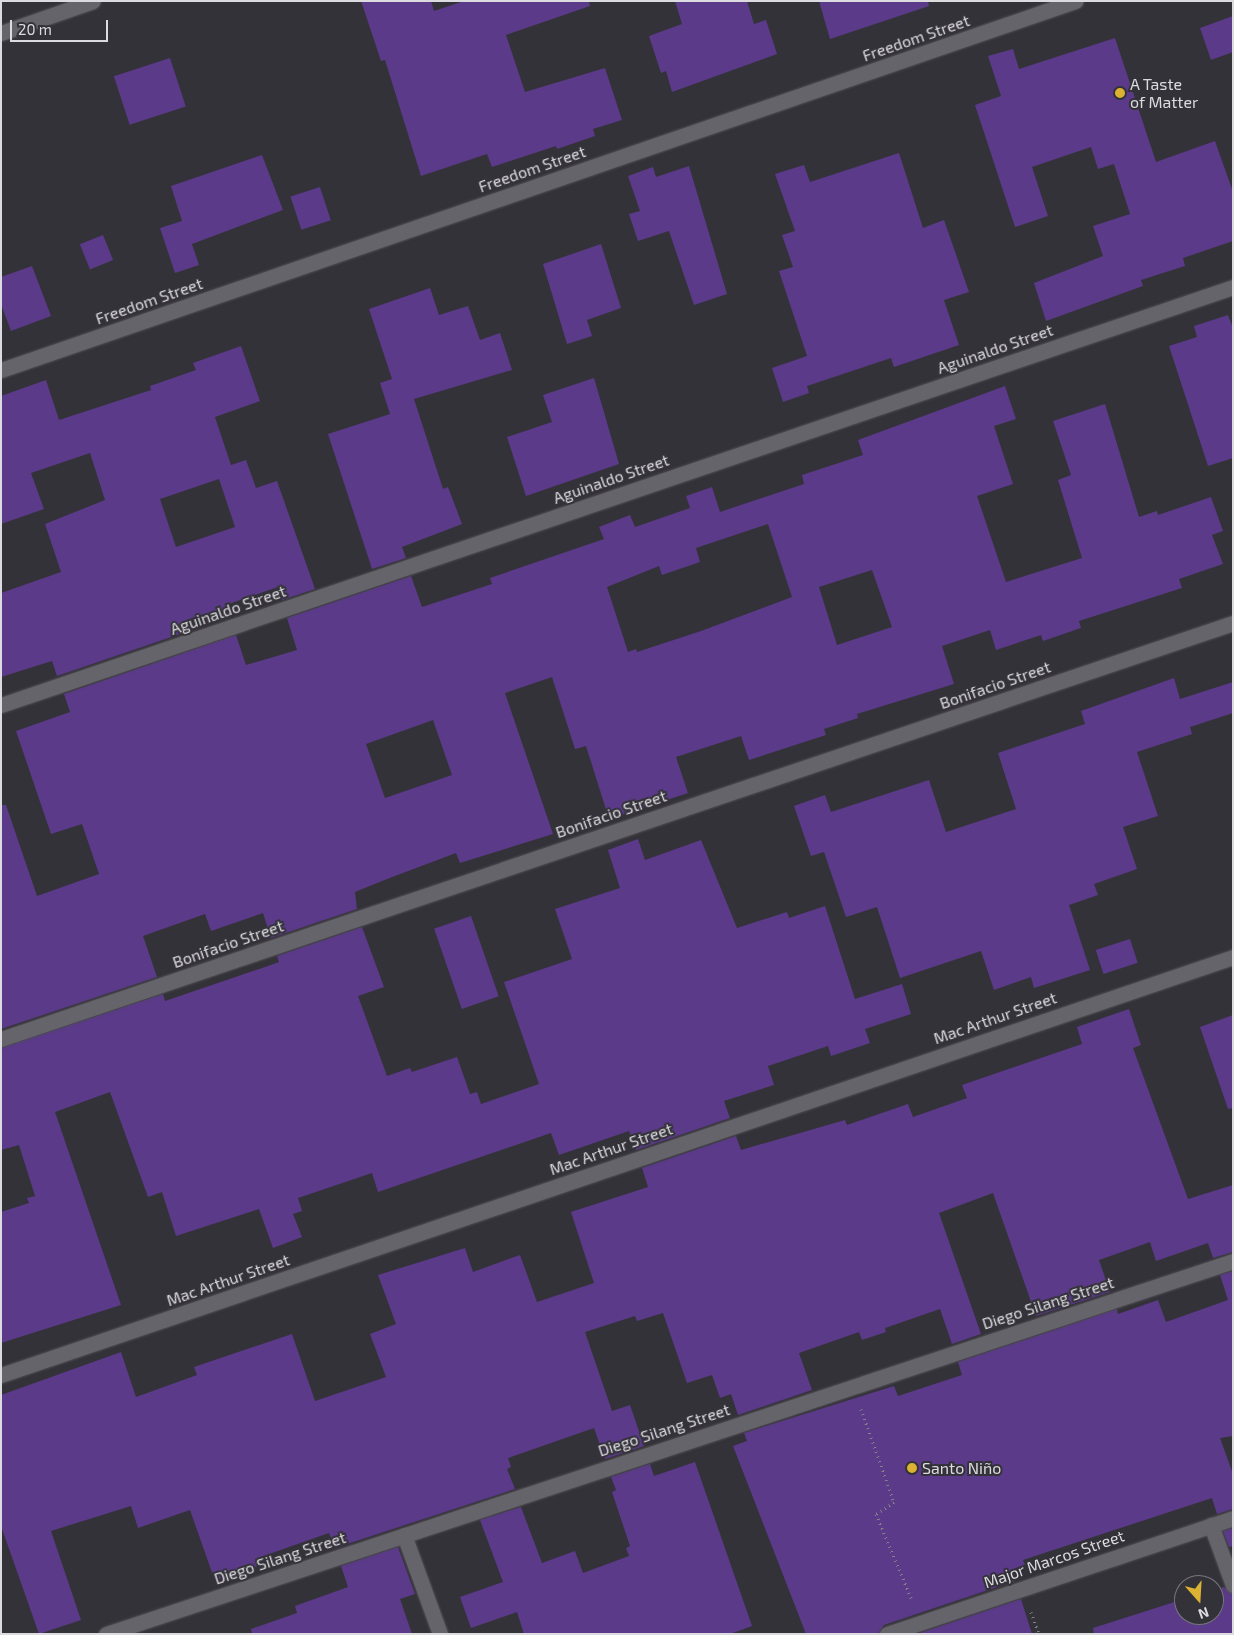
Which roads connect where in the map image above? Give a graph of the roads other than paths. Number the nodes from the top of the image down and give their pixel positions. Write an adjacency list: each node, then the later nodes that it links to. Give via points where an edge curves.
1 (93, 1): 3 (street)
2 (1075, 1): 5 (street, Freedom Street)
3 (1, 33)
4 (1233, 287): 7 (street, Aguinaldo Street)
5 (1, 370)
6 (1233, 623): 9 (street, Bonifacio Street)
7 (1, 705)
8 (1233, 956): 11 (street, Mac Arthur Street)
9 (1, 1039)
10 (1233, 1261): 14 (street, Diego Silang Street)
11 (1, 1375)
12 (1233, 1518): 13 (street, Major Marcos Street)
13 (1211, 1525): 15 (street); 16 (street, Major Marcos Street)
14 (404, 1535): 17 (street, Diego Silang Street); 18 (street)
15 (1233, 1585)
16 (924, 1628): 19 (street, Major Marcos Street)
17 (106, 1634)
18 (440, 1634)
19 (887, 1634)

